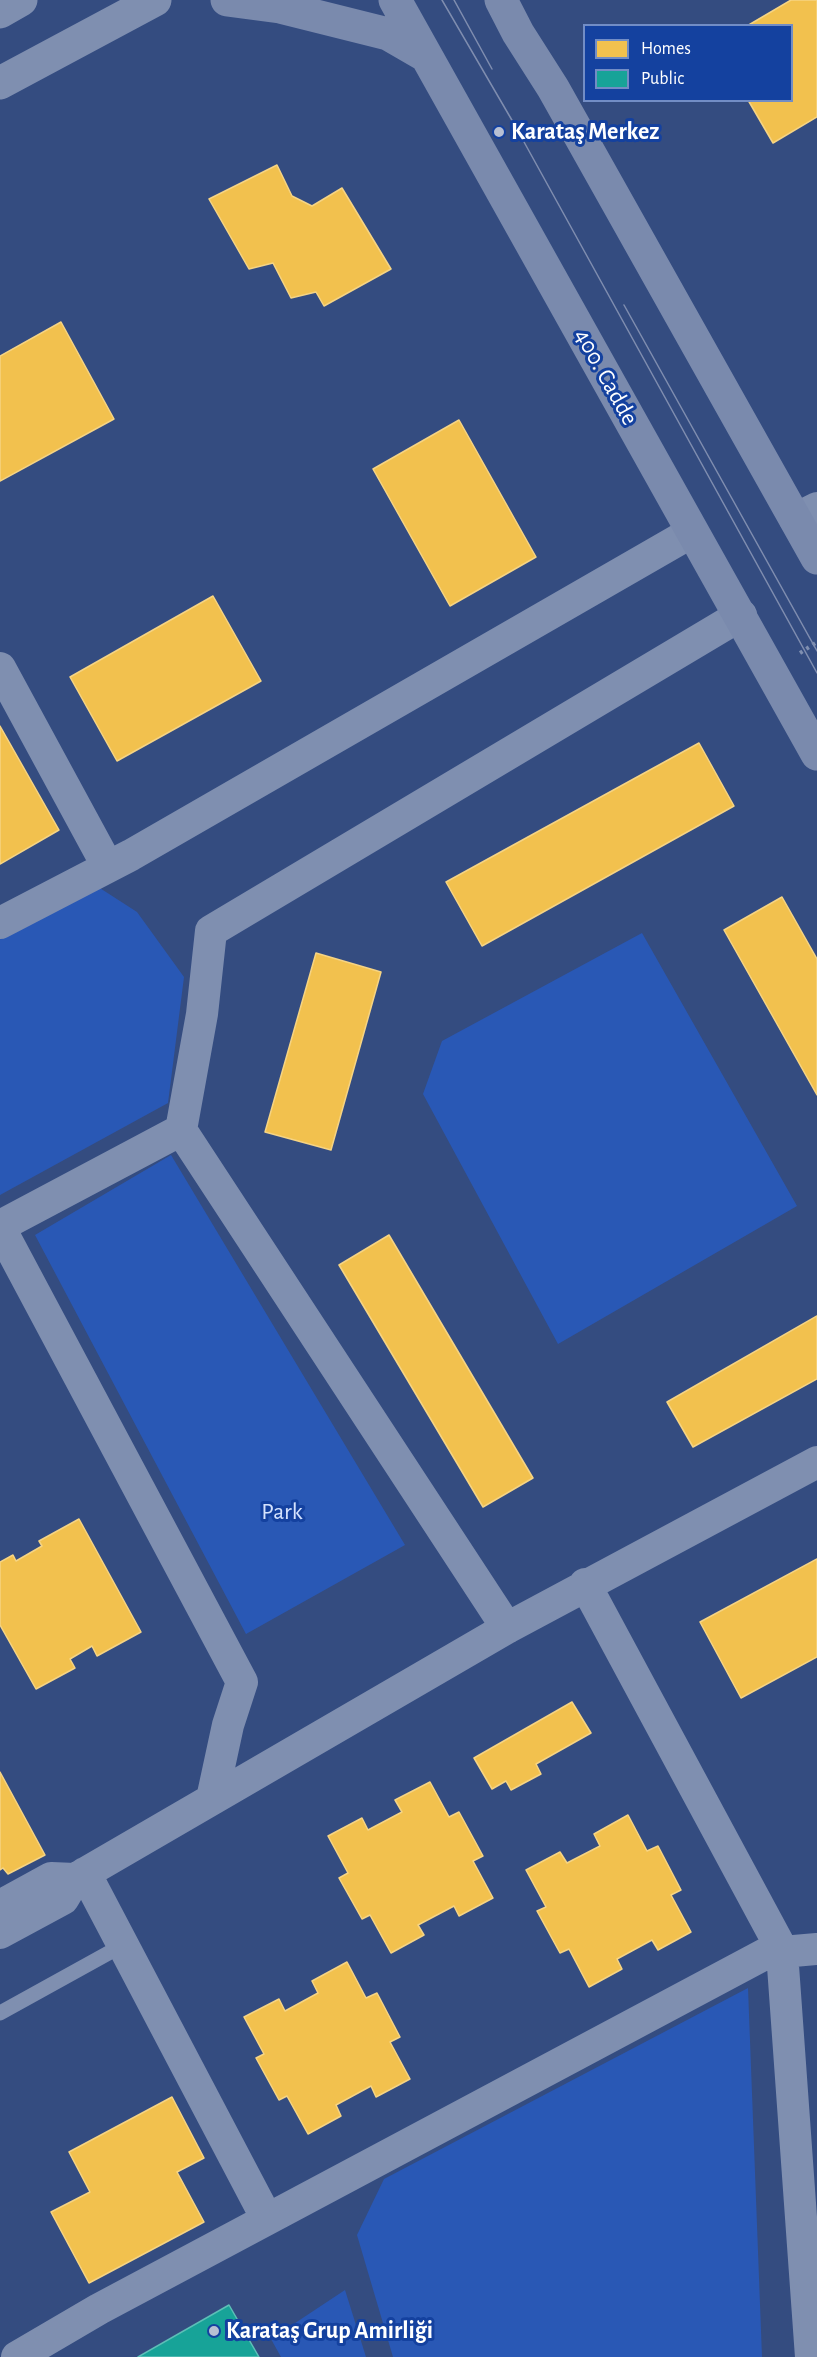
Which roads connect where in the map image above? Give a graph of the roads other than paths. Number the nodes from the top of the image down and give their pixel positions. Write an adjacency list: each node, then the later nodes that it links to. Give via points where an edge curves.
1 (21, 0): 7 (street)
2 (155, 0): 10 (street)
3 (227, 0): 9 (main road, via 280,7 388,34)
4 (395, 0): 9 (main road, 400. Cadde)
5 (501, 0): 8 (main road)
6 (521, 0): 8 (main road)
7 (0, 12)
8 (518, 33): 11 (main road)
9 (427, 56): 12 (main road, 400. Cadde)
10 (0, 83)
11 (806, 514): 13 (main road)
12 (692, 532): 14 (main road, 400. Cadde); 17 (street)
13 (817, 558)
14 (741, 615): 16 (main road, 400. Cadde); 19 (street, via 212,931)
15 (0, 668): 17 (street)
16 (817, 754)
17 (108, 867): 18 (street)
18 (0, 923)
19 (181, 1130): 20 (street); 23 (street)
20 (0, 1227): 24 (street, via 242,1682)
21 (817, 1462): 22 (street)
22 (585, 1584): 23 (street); 29 (street)
23 (507, 1628): 24 (street)
24 (212, 1799): 25 (street)
25 (80, 1876): 26 (street, via 51,1878); 27 (street, via 63,1899); 28 (street)
26 (0, 1905)
27 (0, 1933)
28 (123, 1945): 31 (lane); 32 (street)
29 (781, 1949): 30 (street); 32 (street); 34 (street)
30 (817, 1949)
31 (0, 2013)
32 (267, 2219): 33 (street)
33 (17, 2357)
34 (811, 2357)

